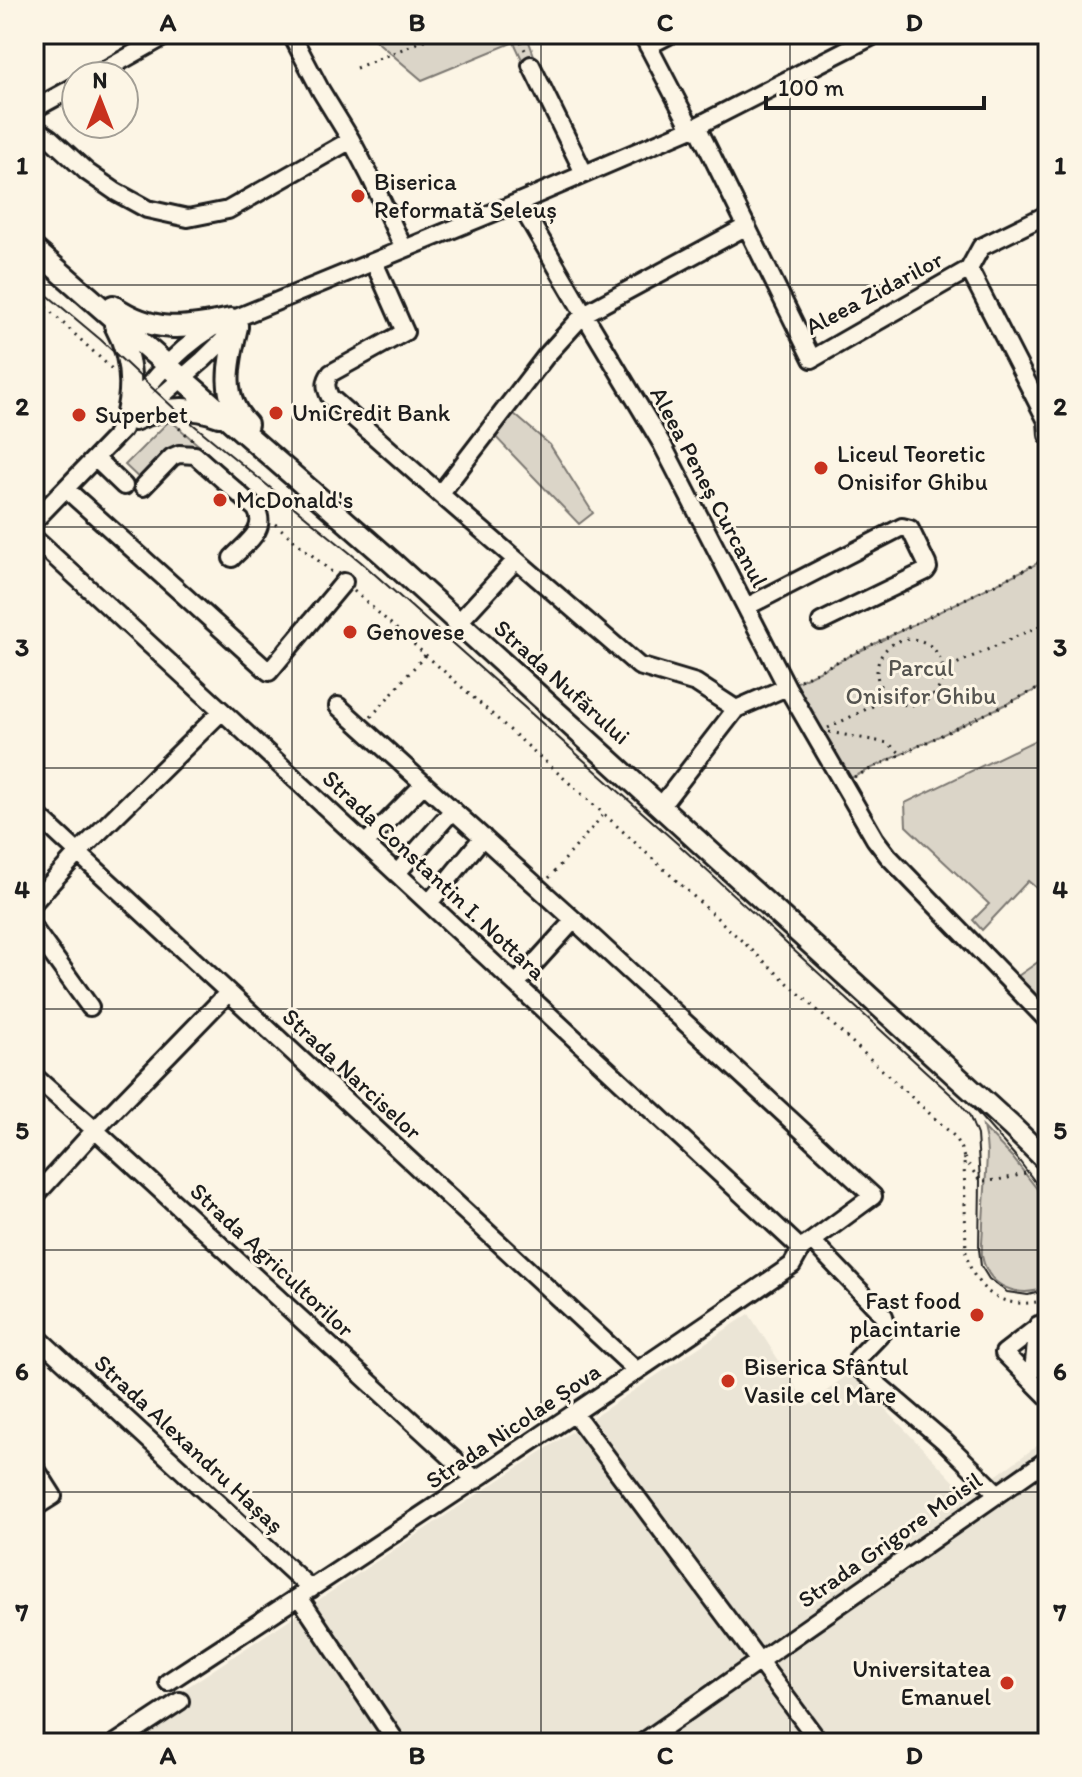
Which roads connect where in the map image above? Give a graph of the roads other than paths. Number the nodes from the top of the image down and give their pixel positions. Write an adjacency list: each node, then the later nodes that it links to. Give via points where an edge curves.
1 (169, 34): 6 (street)
2 (291, 34): 12 (street)
3 (671, 34): 5 (street)
4 (877, 34): 11 (street)
5 (645, 40): 11 (street, Aleea Zidarilor)
6 (123, 60)
7 (531, 65): 13 (street)
8 (60, 95): 9 (street)
9 (34, 109)
10 (34, 127): 12 (street, via 116,192 147,209 188,218 228,210)
11 (694, 127): 13 (street); 16 (street, Aleea Zidarilor)
12 (351, 140): 18 (street)
13 (584, 173): 14 (street)
14 (519, 202): 18 (street); 22 (street, Aleea Peneș Curcanul)
15 (1048, 214): 20 (street, Aleea Zidarilor, via 981,247)
16 (747, 226): 20 (street, Aleea Zidarilor, via 812,359); 22 (street)
17 (34, 249): 21 (main road, Strada Nufărului)
18 (404, 249): 19 (street)
19 (374, 262): 24 (street); 34 (street, via 405,332 331,373 327,391)
20 (969, 269): 28 (street, via 1047,421)
21 (84, 293): 23 (main road, Strada Nufărului); 24 (main road, via 157,326)
22 (584, 314): 34 (street); 40 (street, Aleea Peneș Curcanul, via 662,444)
23 (111, 318): 25 (main road, Strada Nufărului); 27 (main road, via 130,367)
24 (239, 319): 25 (street); 30 (main road, via 229,370 233,405)
25 (174, 372): 26 (main road, Strada Nufărului); 27 (street)
26 (230, 421): 27 (main road, via 183,408); 30 (main road, Strada Nufărului)
27 (125, 424): 29 (street)
28 (1048, 435)
29 (96, 459): 31 (street); 33 (street)
30 (276, 462): 42 (main road, Strada Nufărului)
31 (124, 486)
32 (143, 487): 37 (street, via 172,457 195,455 260,515 258,531)
33 (66, 489): 35 (street); 39 (street, via 269,672)
34 (440, 494): 38 (street)
35 (34, 521)
36 (34, 538): 46 (street, Strada Constantin I. Nottara)
37 (232, 558)
38 (516, 560): 42 (street); 45 (street, via 639,666 696,683)
39 (344, 582)
40 (746, 607): 41 (street, via 902,527 910,529 926,571); 43 (street, Aleea Peneș Curcanul)
41 (821, 622)
42 (458, 623): 48 (main road, Strada Nufărului)
43 (787, 687): 45 (street); 62 (street, Aleea Peneș Curcanul, via 888,856)
44 (338, 706): 47 (street)
45 (736, 709): 48 (street)
46 (222, 711): 52 (street, Strada Constantin I. Nottara); 53 (street)
47 (424, 784): 49 (street); 52 (street)
48 (661, 806): 65 (main road, Strada Nufărului)
49 (453, 810): 51 (street); 54 (street)
50 (34, 812): 53 (street, Strada Narciselor)
51 (483, 837): 56 (street); 57 (street)
52 (365, 844): 54 (street, Strada Constantin I. Nottara)
53 (78, 853): 55 (street); 60 (street, Strada Narciselor)
54 (397, 873): 56 (street, Strada Constantin I. Nottara)
55 (34, 902)
56 (429, 903): 59 (street, Strada Constantin I. Nottara)
57 (574, 920): 59 (street); 67 (street, Strada Nicolae Șova, via 873,1196)
58 (34, 929): 61 (street)
59 (516, 984): 67 (street, Strada Constantin I. Nottara)
60 (228, 993): 64 (street); 71 (street, Strada Narciselor)
61 (90, 1007)
62 (1048, 1021)
63 (34, 1076): 64 (street, Strada Agricultorilor)
64 (95, 1130): 66 (street); 77 (street, Strada Agricultorilor)
65 (1048, 1162)
66 (34, 1197)
67 (806, 1245): 71 (street, Strada Nicolae Șova, via 792,1265); 78 (street, Strada Constantin I. Nottara, via 884,1316 884,1331 858,1358 860,1369)
68 (1043, 1322): 72 (street); 72 (street, via 1004,1353)
69 (34, 1334): 80 (street, Strada Alexandru Hașaș)
70 (1048, 1360): 72 (street)
71 (637, 1371): 74 (street, Strada Nicolae Șova)
72 (1030, 1373): 73 (street)
73 (1047, 1394)
74 (574, 1413): 77 (street, Strada Nicolae Șova); 81 (street)
75 (1048, 1459): 78 (street, Strada Grigore Moisil)
76 (34, 1466): 79 (street, via 53,1496)
77 (476, 1480): 80 (street, Strada Nicolae Șova)
78 (997, 1493): 81 (street, Strada Grigore Moisil)
79 (34, 1508)
80 (305, 1593): 82 (street, Strada Nicolae Șova); 86 (street, Strada Alexandru Hașaș)
81 (760, 1662): 84 (street, Strada Grigore Moisil); 87 (street)
82 (168, 1682)
83 (180, 1701): 85 (street)
84 (653, 1740)
85 (116, 1743)
86 (397, 1743)
87 (820, 1743)

